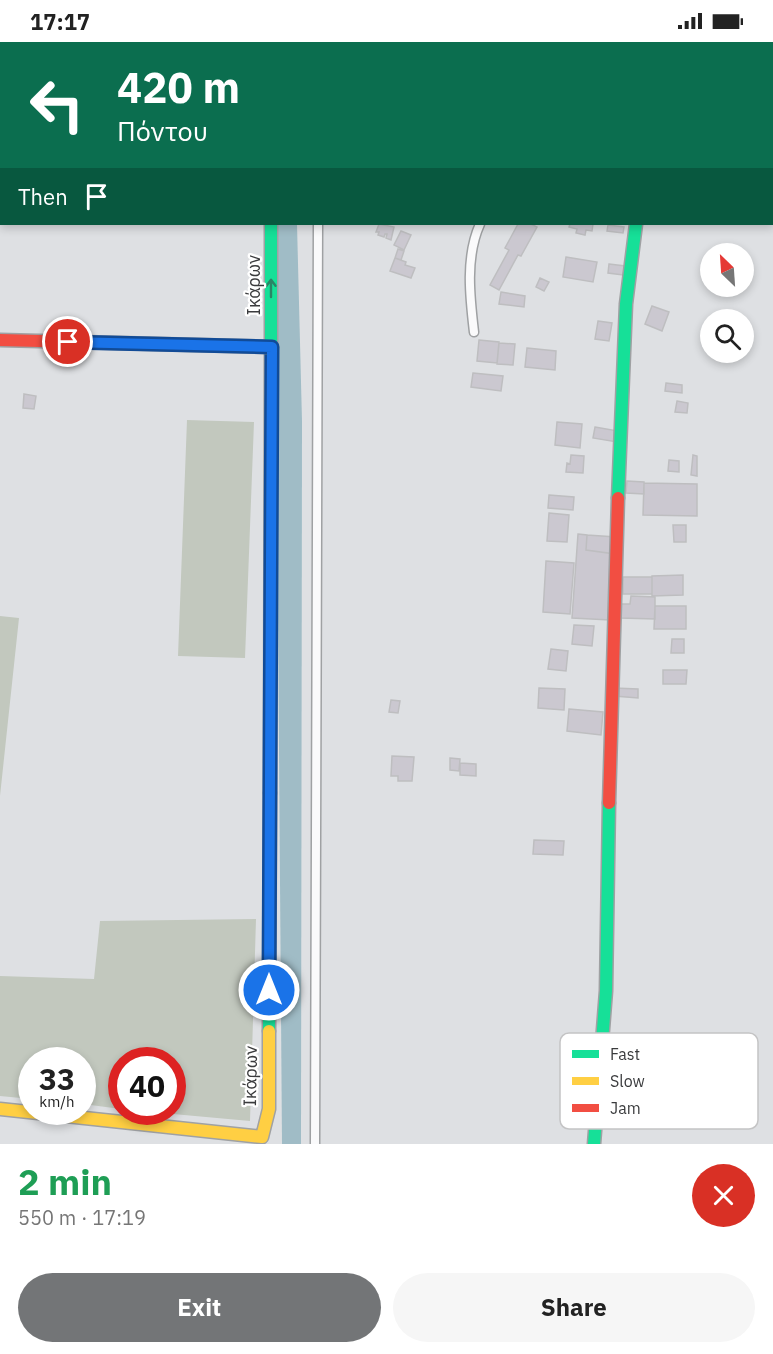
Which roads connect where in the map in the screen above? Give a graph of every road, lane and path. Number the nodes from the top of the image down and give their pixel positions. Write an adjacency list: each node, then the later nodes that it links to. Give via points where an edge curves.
1 (270, 225): 7 (street, Ικάρων, one-way to 1)
2 (318, 225): 11 (street)
3 (480, 225): 5 (street, via 470,283)
4 (636, 225): 8 (street, via 626,304 621,402)
5 (474, 332)
6 (0, 340): 7 (street)
7 (272, 347): 9 (street, Ικάρων, via 268,1109 262,1137)
8 (603, 1033)
9 (0, 1109)
10 (595, 1129): 12 (street)
11 (315, 1144)
12 (594, 1144)

